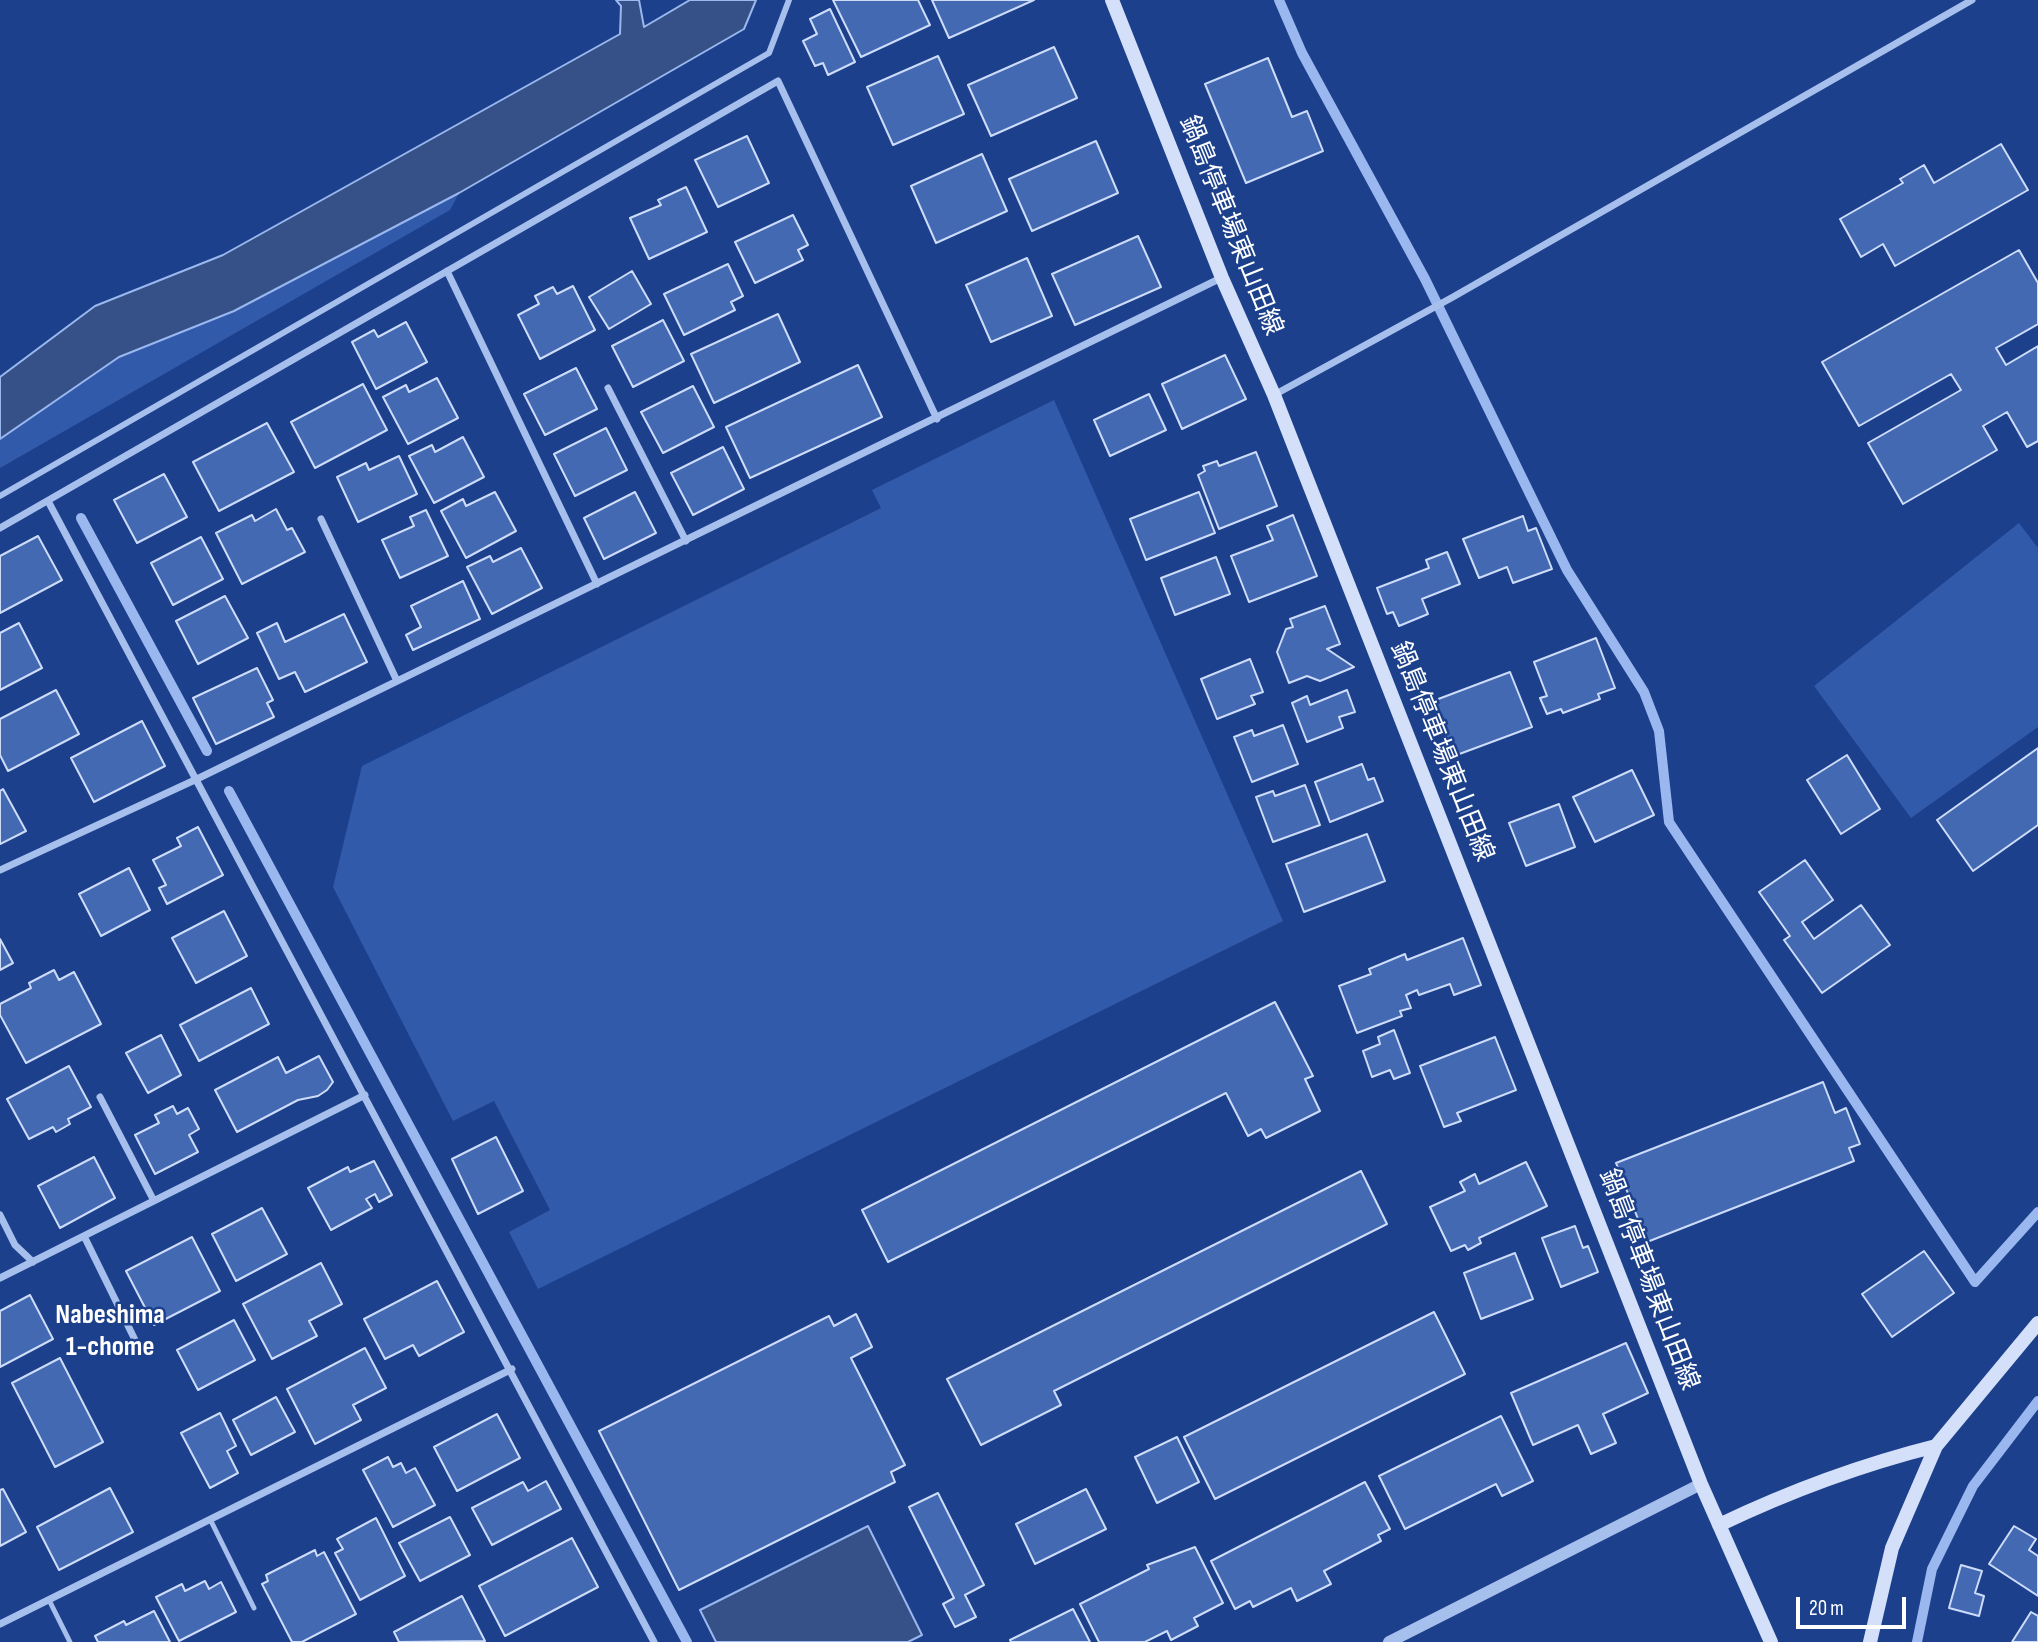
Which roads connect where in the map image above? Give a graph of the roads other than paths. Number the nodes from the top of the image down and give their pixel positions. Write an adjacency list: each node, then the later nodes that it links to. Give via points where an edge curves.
1 (789, 0): 9 (street, via 769,53)
2 (1112, 0): 5 (main road, 鍋島停車場東山田線)
3 (1972, 0): 7 (street)
4 (447, 271): 8 (street, via 778,81); 10 (street); 14 (street)
5 (1222, 278): 7 (main road, 鍋島停車場東山田線); 8 (street)
6 (608, 388): 13 (street)
7 (1274, 395): 29 (main road, 鍋島停車場東山田線)
8 (937, 419): 13 (street)
9 (0, 496)
10 (48, 501): 12 (street); 16 (street)
11 (321, 519): 15 (street)
12 (0, 528)
13 (685, 541): 14 (street)
14 (597, 584): 15 (street)
15 (397, 681): 16 (street)
16 (197, 779): 17 (street); 18 (street)
17 (0, 870)
18 (365, 1095): 20 (street); 27 (street)
19 (100, 1097): 20 (street)
20 (154, 1201): 22 (street)
21 (0, 1215): 23 (street, via 15,1245)
22 (84, 1236): 23 (street); 26 (street)
23 (33, 1262): 24 (street)
24 (0, 1278)
25 (2038, 1324): 28 (main road)
26 (136, 1344)
27 (512, 1369): 30 (street); 36 (street)
28 (1936, 1446): 31 (main road, via 1870,1462 1776,1497); 39 (main road, via 1892,1548)
29 (1701, 1484): 31 (main road, 鍋島停車場東山田線); 37 (street)
30 (210, 1519): 32 (street); 33 (lane)
31 (1719, 1525): 38 (main road, 鍋島停車場東山田線)
32 (49, 1600): 34 (street); 35 (lane)
33 (254, 1608)
34 (0, 1624)
35 (70, 1642)
36 (654, 1642)
37 (1388, 1642)
38 (1771, 1642)
39 (1870, 1642)

